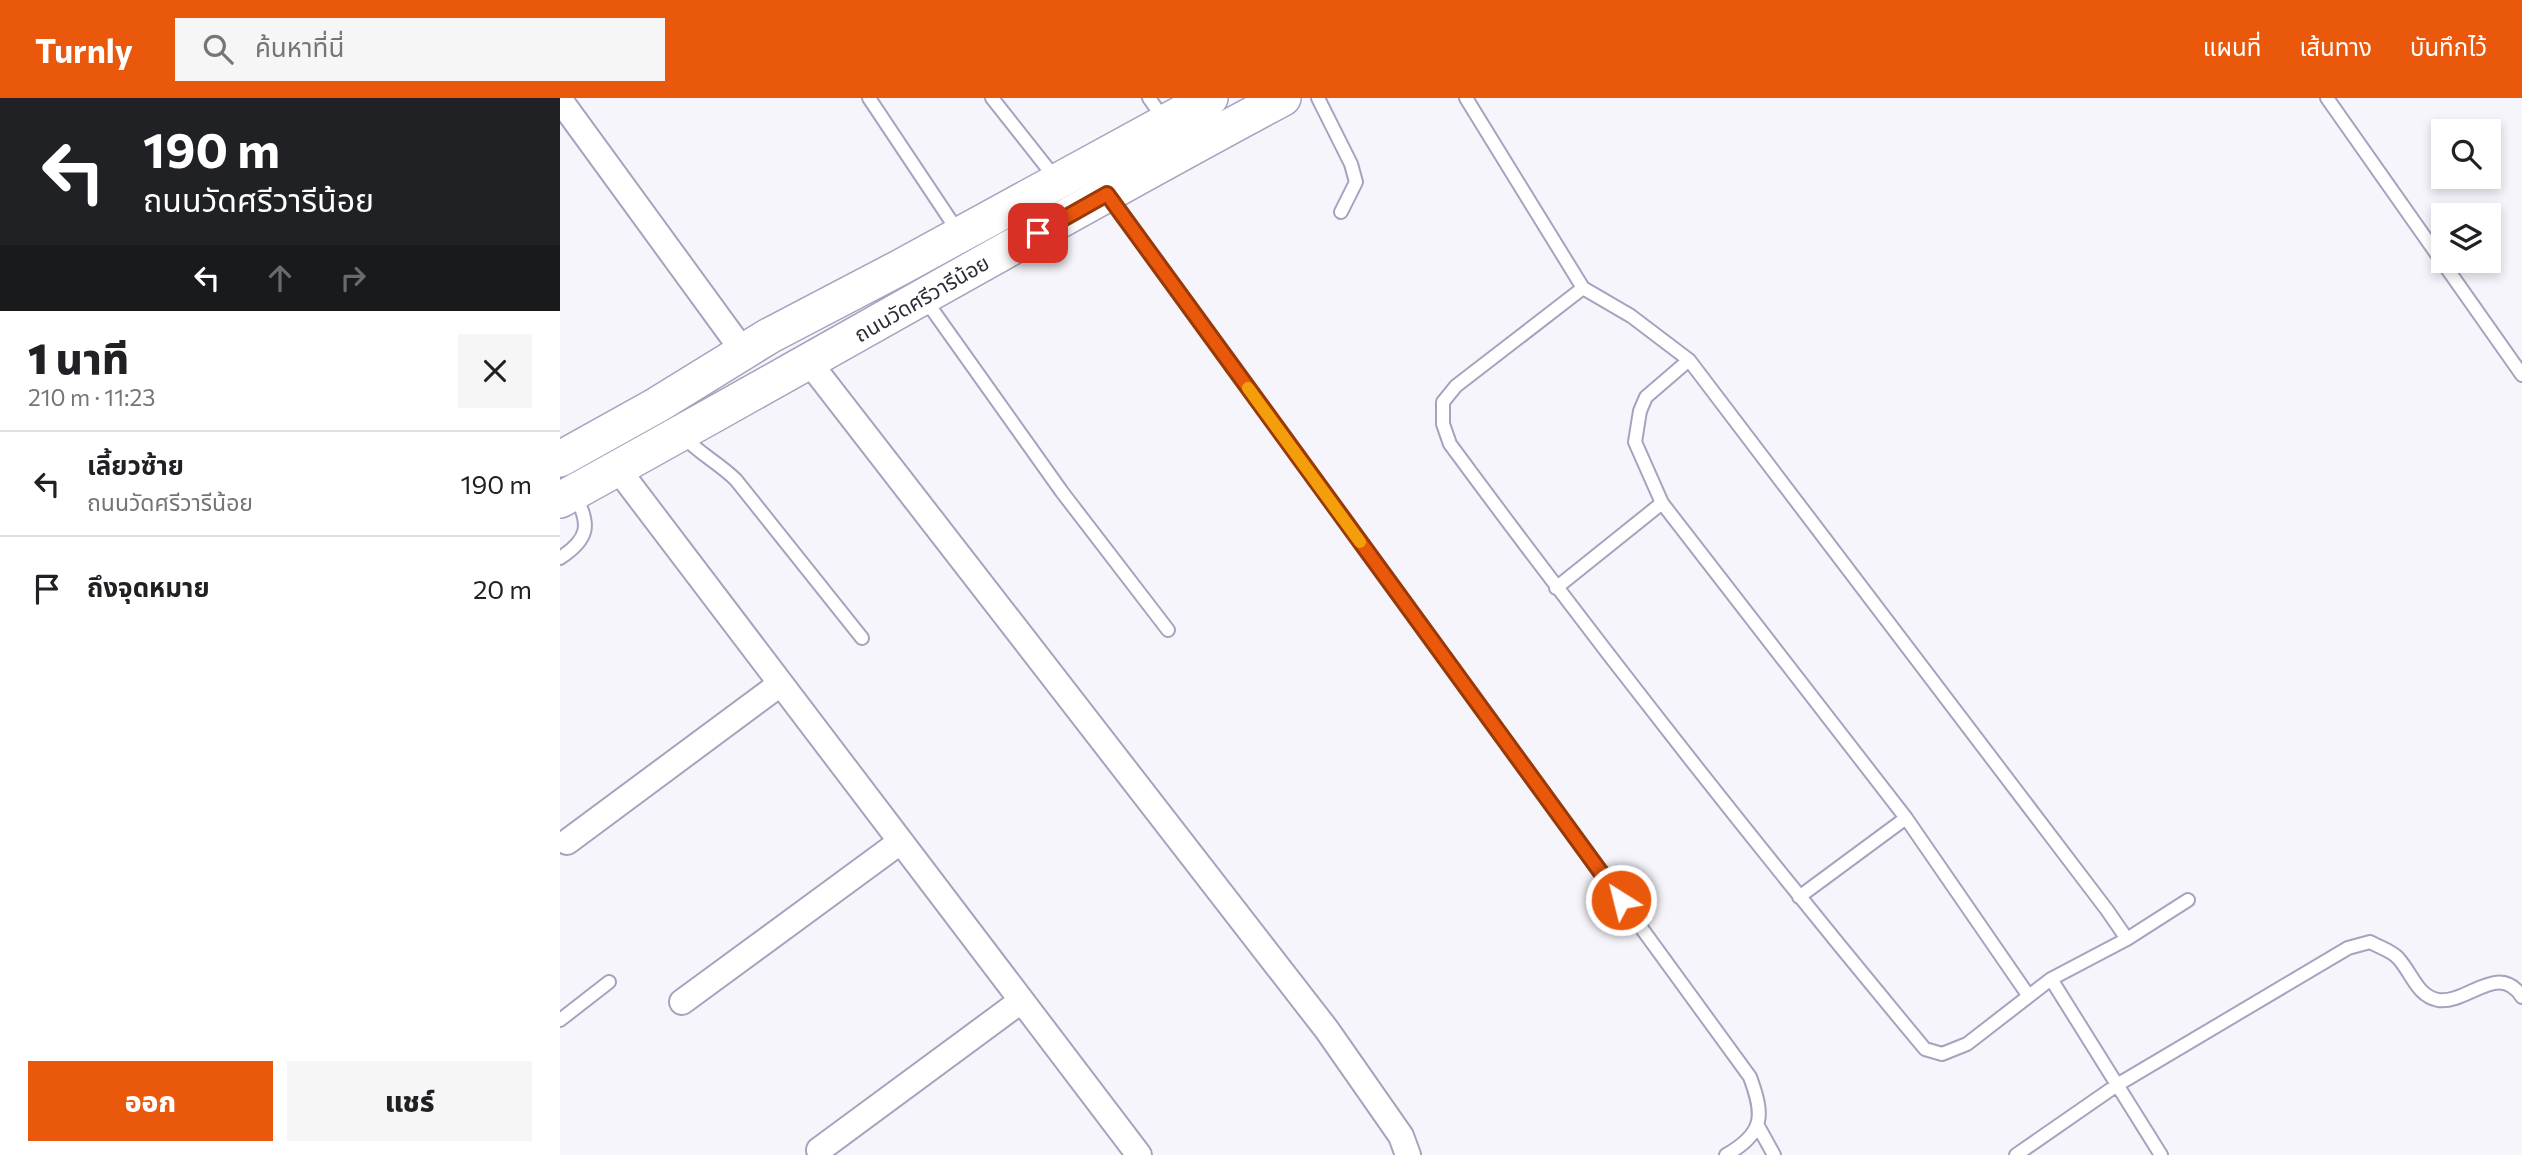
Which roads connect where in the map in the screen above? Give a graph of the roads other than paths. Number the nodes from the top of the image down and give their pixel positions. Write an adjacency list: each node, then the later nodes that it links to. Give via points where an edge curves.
1 (869, 98): 13 (lane)
2 (992, 98): 10 (lane)
3 (1210, 98): 9 (main road, ถนนวัดศรีวารีน้อย)
4 (1283, 98): 11 (main road, ถนนวัดศรีวารีน้อย)
5 (1318, 98): 12 (lane, via 1356,182)
6 (1466, 98): 14 (lane)
7 (2327, 98): 17 (lane)
8 (560, 100): 16 (street)
9 (1157, 110): 10 (main road, ถนนวัดศรีวารีน้อย)
10 (1059, 182): 13 (main road, ถนนวัดศรีวารีน้อย)
11 (1107, 194): 15 (main road, ถนนวัดศรีวารีน้อย); 46 (lane, via 1750,1077 1760,1104)
12 (1340, 212)
13 (959, 233): 16 (main road, ถนนวัดศรีวารีน้อย)
14 (1583, 288): 18 (lane, via 1631,316); 28 (lane, via 1456,386 1443,402 1443,424 1450,444)
15 (924, 297): 19 (main road, ถนนวัดศรีวารีน้อย); 29 (lane, via 1062,492)
16 (743, 351): 21 (main road); 23 (main road, ถนนวัดศรีวารีน้อย)
17 (2516, 355): 20 (lane)
18 (1689, 360): 26 (lane, via 1646,397 1640,411 1636,442); 37 (lane)
19 (809, 362): 21 (main road, ถนนวัดศรีวารีน้อย); 49 (street, via 1327,1030 1401,1136)
20 (2522, 375)
21 (764, 387): 22 (main road, ถนนวัดศรีวารีน้อย)
22 (681, 433): 24 (main road, ถนนวัดศรีวารีน้อย); 30 (lane, via 696,451 736,480)
23 (560, 459)
24 (617, 468): 25 (main road, ถนนวัดศรีวารีน้อย); 31 (street)
25 (567, 496): 27 (lane, via 584,512 585,530 578,546)
26 (1662, 503): 28 (lane); 32 (lane)
27 (560, 558)
28 (1556, 588): 35 (lane)
29 (1168, 630)
30 (862, 638)
31 (780, 684): 33 (street); 34 (street)
32 (1906, 818): 35 (lane); 40 (lane)
33 (567, 842)
34 (900, 842): 42 (street); 43 (street)
35 (1799, 897): 40 (lane, via 1925,1049 1942,1055 1966,1044)
36 (2188, 901): 37 (lane)
37 (2127, 939): 38 (lane)
38 (2051, 979): 40 (lane); 45 (lane)
39 (609, 982): 44 (lane)
40 (2028, 995)
41 (2522, 997): 45 (lane, via 2507,983 2496,981 2456,998 2424,995 2397,956 2370,942 2348,948)
42 (1021, 1001): 47 (street); 48 (street)
43 (682, 1002)
44 (560, 1020)
45 (2117, 1085): 52 (lane); 53 (lane)
46 (1758, 1126): 50 (lane, via 1743,1145); 51 (lane)
47 (819, 1150)
48 (1134, 1153)
49 (1408, 1155)
50 (1726, 1155)
51 (1774, 1155)
52 (2016, 1155)
53 (2161, 1155)

